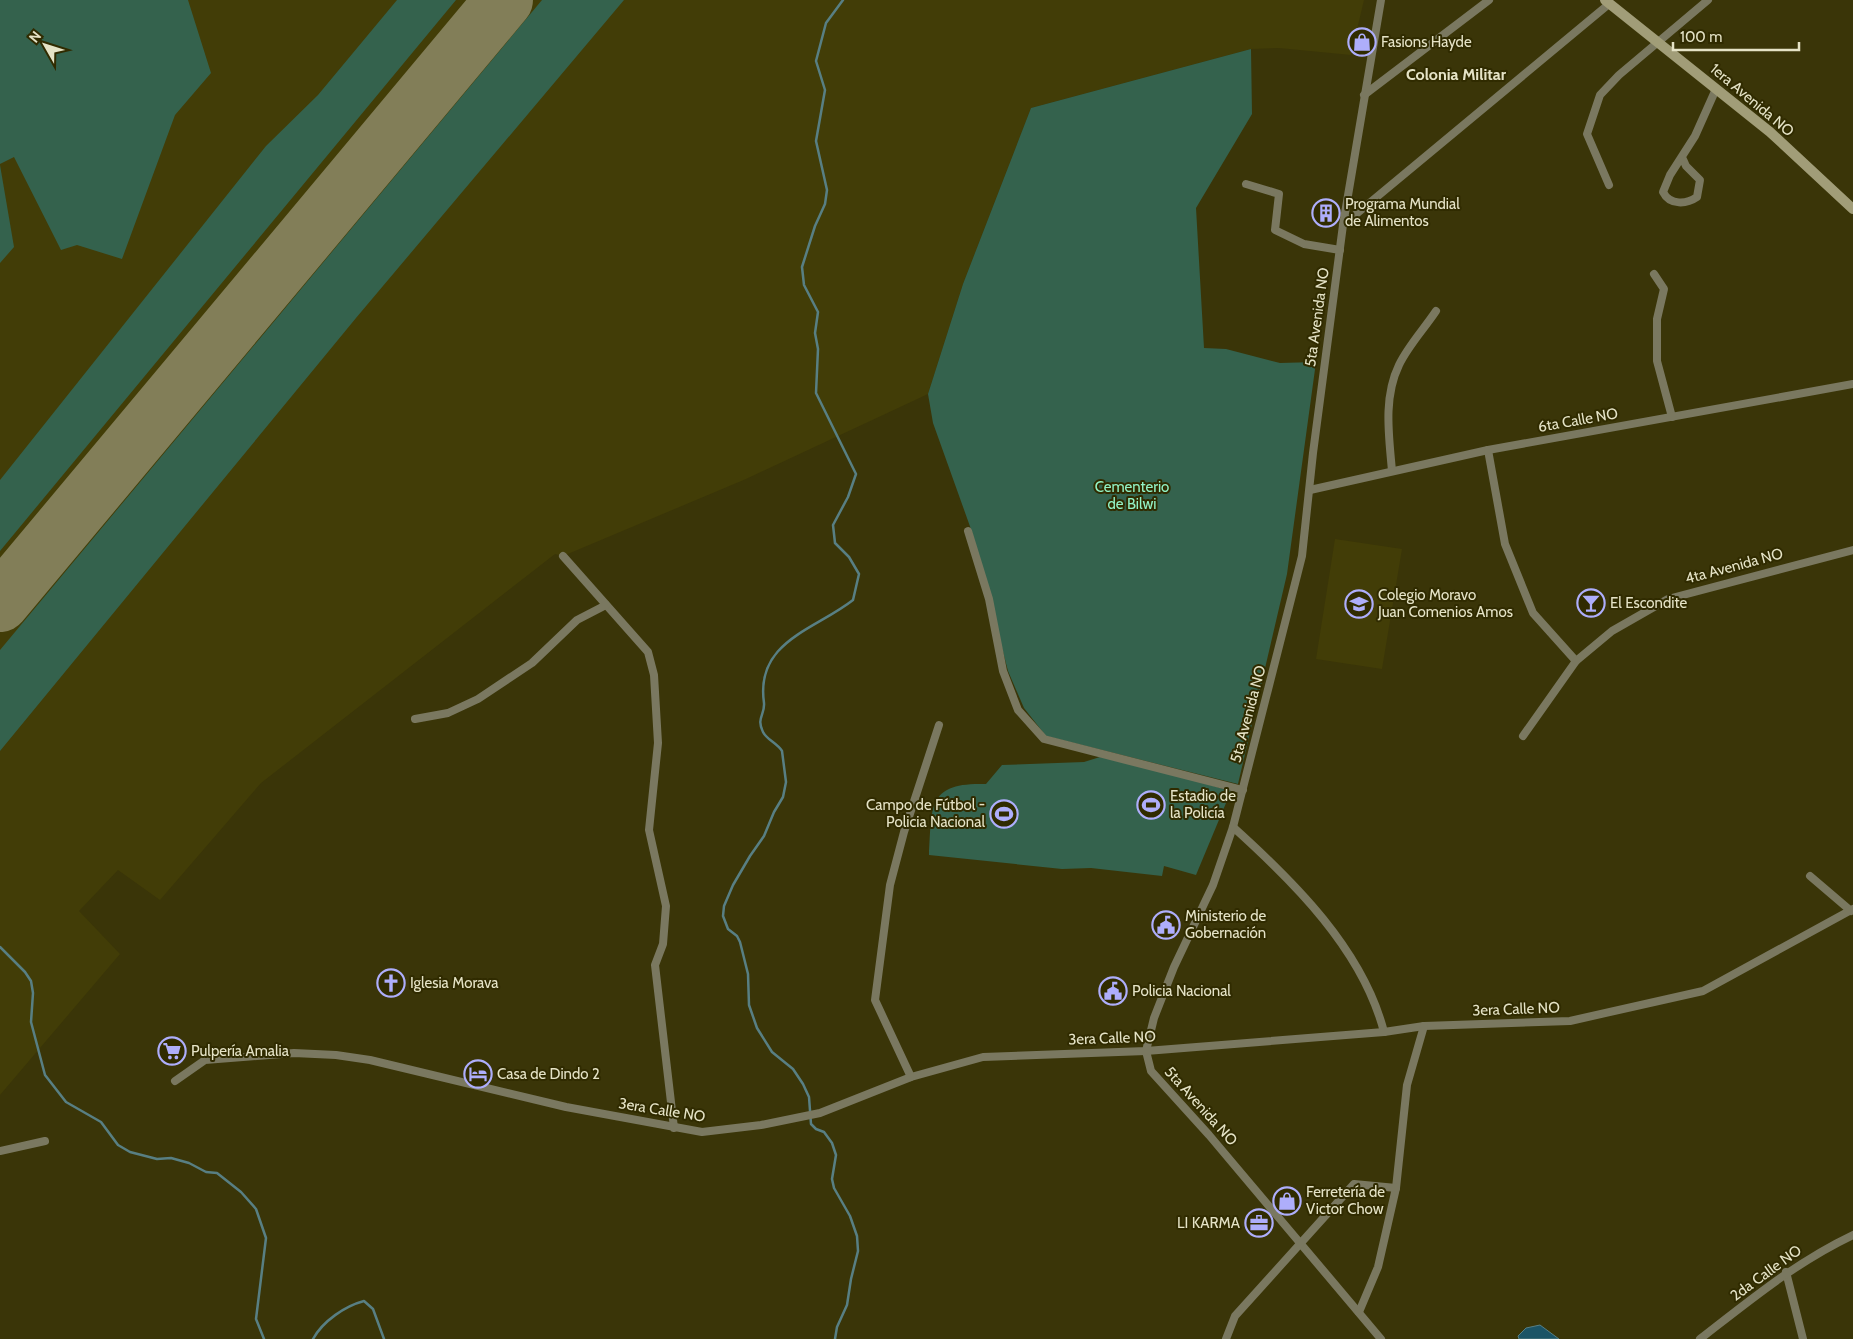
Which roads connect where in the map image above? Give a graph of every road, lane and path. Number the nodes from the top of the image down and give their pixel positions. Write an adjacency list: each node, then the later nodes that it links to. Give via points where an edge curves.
1 (1381, 0): 7 (street, 5ta Avenida NO)
2 (1489, 0): 7 (street)
3 (1708, 0): 5 (street)
4 (1607, 2): 5 (street, 1era Avenida NO); 12 (street)
5 (1658, 42): 6 (street, 1era Avenida NO); 10 (street, via 1600,94 1587,134)
6 (1716, 89): 8 (street); 11 (street, 1era Avenida NO, via 1770,132)
7 (1364, 95): 12 (street, 5ta Avenida NO)
8 (1682, 157): 8 (street, via 1663,192 1670,200 1689,202 1697,197 1700,180)
9 (1246, 184): 13 (street, via 1279,194 1275,230 1304,244)
10 (1609, 185)
11 (1853, 209)
12 (1343, 225): 13 (street, 5ta Avenida NO)
13 (1340, 250): 20 (street, 5ta Avenida NO)
14 (1654, 274): 17 (street, via 1664,289 1658,319 1656,361)
15 (1436, 311): 19 (street, via 1399,364 1395,376 1387,411)
16 (1853, 384): 17 (street, 6ta Calle NO)
17 (1672, 417): 18 (street, 6ta Calle NO)
18 (1488, 450): 19 (street, 6ta Calle NO); 25 (street, via 1505,544 1533,613)
19 (1392, 471): 20 (street, 6ta Calle NO)
20 (1310, 490): 29 (street, 5ta Avenida NO, via 1302,556)
21 (968, 531): 29 (street, via 989,599 1003,672 1018,710 1044,739)
22 (1853, 550): 25 (street, 4ta Avenida NO, via 1668,599 1612,632)
23 (563, 556): 24 (street)
24 (606, 605): 26 (street, via 577,620 532,663 478,699 448,713); 38 (street, via 648,652 654,675 658,744 649,830 666,906 663,944 655,965)
25 (1576, 661): 28 (street, 4ta Avenida NO)
26 (415, 719)
27 (939, 725): 36 (street, via 890,885 875,1000)
28 (1523, 736)
29 (1243, 790): 30 (street, 5ta Avenida NO)
30 (1233, 827): 34 (street, via 1298,888 1321,918 1363,979 1377,1006); 35 (street, 5ta Avenida NO, via 1213,885 1154,1018)
31 (1810, 876): 32 (street)
32 (1852, 910): 33 (street, 3era Calle NO, via 1703,991 1670,1000 1570,1021)
33 (1424, 1026): 34 (street, 3era Calle NO); 41 (street, via 1407,1085)
34 (1384, 1032): 35 (street, 3era Calle NO)
35 (1146, 1051): 36 (street, 3era Calle NO, via 983,1057); 43 (street, 5ta Avenida NO, via 1151,1071)
36 (911, 1077): 38 (street, 3era Calle NO, via 820,1112 761,1125 702,1132)
37 (175, 1080): 38 (street, 3era Calle NO, via 205,1060 294,1053 366,1059 566,1107)
38 (674, 1128)
39 (45, 1141): 40 (street)
40 (0, 1151)
41 (1396, 1188): 43 (street, via 1354,1184); 45 (street, via 1378,1267)
42 (1853, 1235): 44 (street, 2da Calle NO)
43 (1302, 1243): 45 (street, 5ta Avenida NO); 46 (street, via 1235,1316)
44 (1786, 1272): 48 (street, 2da Calle NO); 49 (street)
45 (1359, 1312): 47 (street, 5ta Avenida NO)
46 (1226, 1339)
47 (1381, 1339)
48 (1700, 1339)
49 (1803, 1339)

